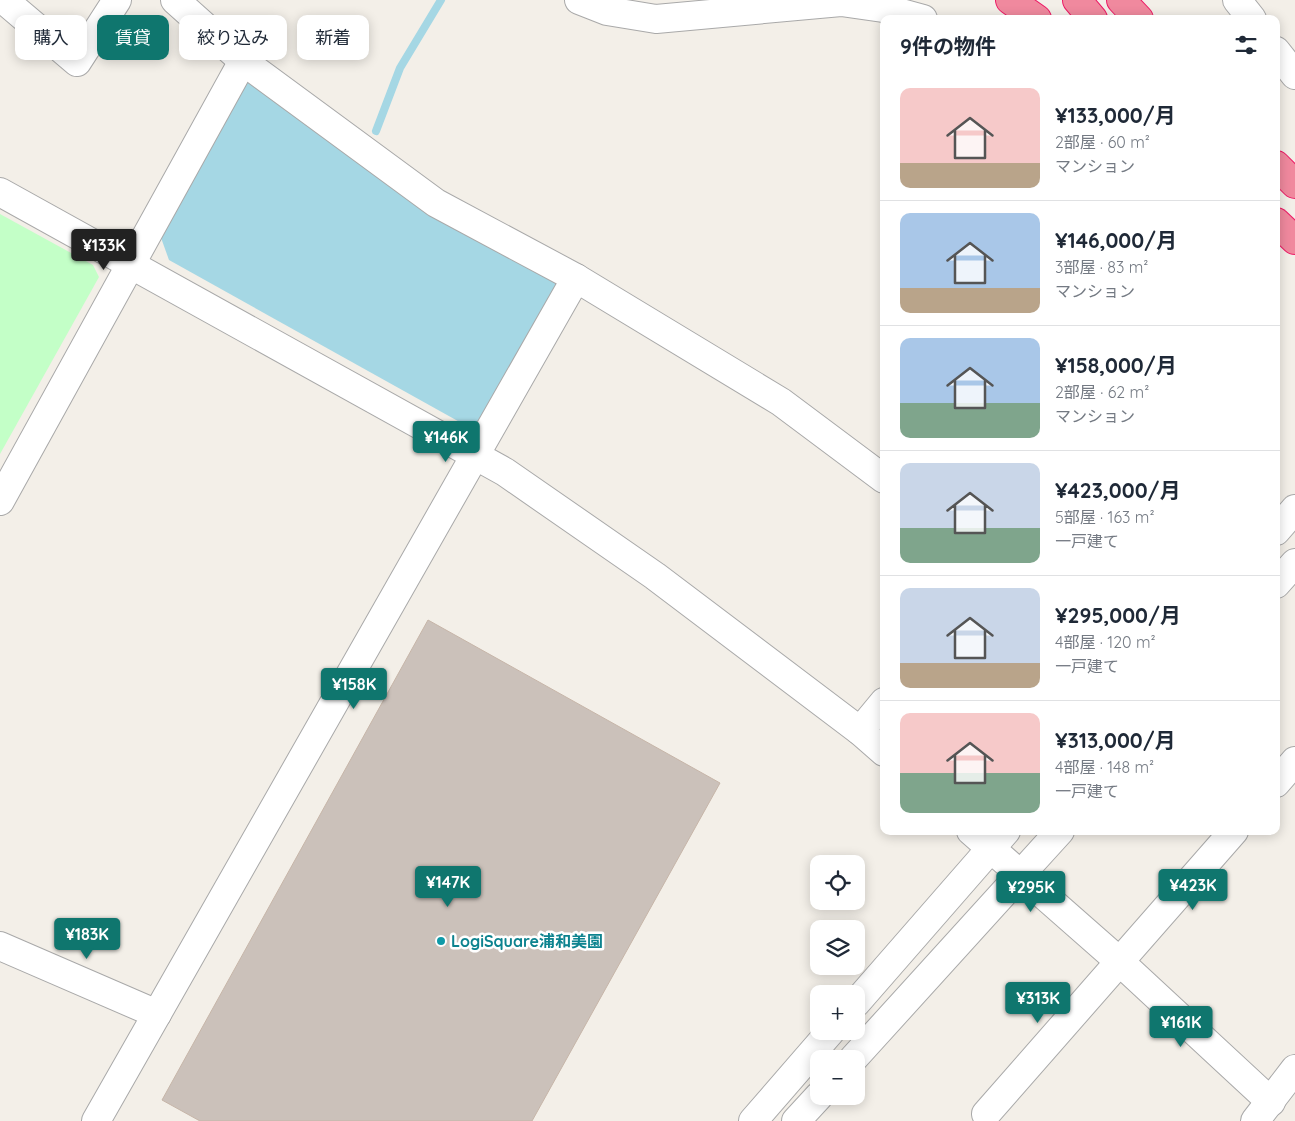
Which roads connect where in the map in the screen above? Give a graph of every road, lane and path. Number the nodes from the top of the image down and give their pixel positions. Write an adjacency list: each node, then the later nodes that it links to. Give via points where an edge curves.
1 (4, 0): 2 (street, via 77,62)
2 (117, 0)
3 (175, 0): 17 (street)
4 (578, 0): 10 (street, via 607,11 656,19 841,2)
5 (1010, 0): 11 (highway)
6 (1077, 0): 12 (highway)
7 (1121, 0): 13 (highway)
8 (1142, 0): 14 (highway)
9 (1237, 0): 15 (street)
10 (908, 15)
11 (1031, 15)
12 (1090, 15)
13 (1135, 15)
14 (1153, 15)
15 (1249, 15)
16 (1280, 56): 18 (street)
17 (243, 61): 22 (street); 23 (street, via 436,203)
18 (1295, 75)
19 (1280, 169): 20 (highway)
20 (1295, 184)
21 (0, 192): 22 (street)
22 (132, 265): 24 (street); 26 (street)
23 (576, 278): 24 (street); 25 (street, via 781,402)
24 (475, 455): 30 (street, via 505,472 655,576); 41 (street)
25 (880, 476)
26 (0, 501)
27 (1295, 509): 28 (street)
28 (1280, 526)
29 (880, 707): 30 (street)
30 (860, 730): 31 (street)
31 (880, 748)
32 (1295, 761): 33 (street)
33 (1280, 778)
34 (1057, 835): 37 (street)
35 (1231, 835): 39 (street)
36 (989, 837): 37 (street); 40 (street)
37 (1021, 876): 39 (street); 43 (street)
38 (0, 946): 41 (street)
39 (1120, 962): 46 (street); 47 (street)
40 (865, 992)
41 (158, 1014): 48 (street)
42 (823, 1040): 49 (street)
43 (861, 1050)
44 (1295, 1069): 46 (street)
45 (811, 1105): 50 (street)
46 (1263, 1112)
47 (987, 1119)
48 (96, 1121)
49 (753, 1121)
50 (796, 1121)

